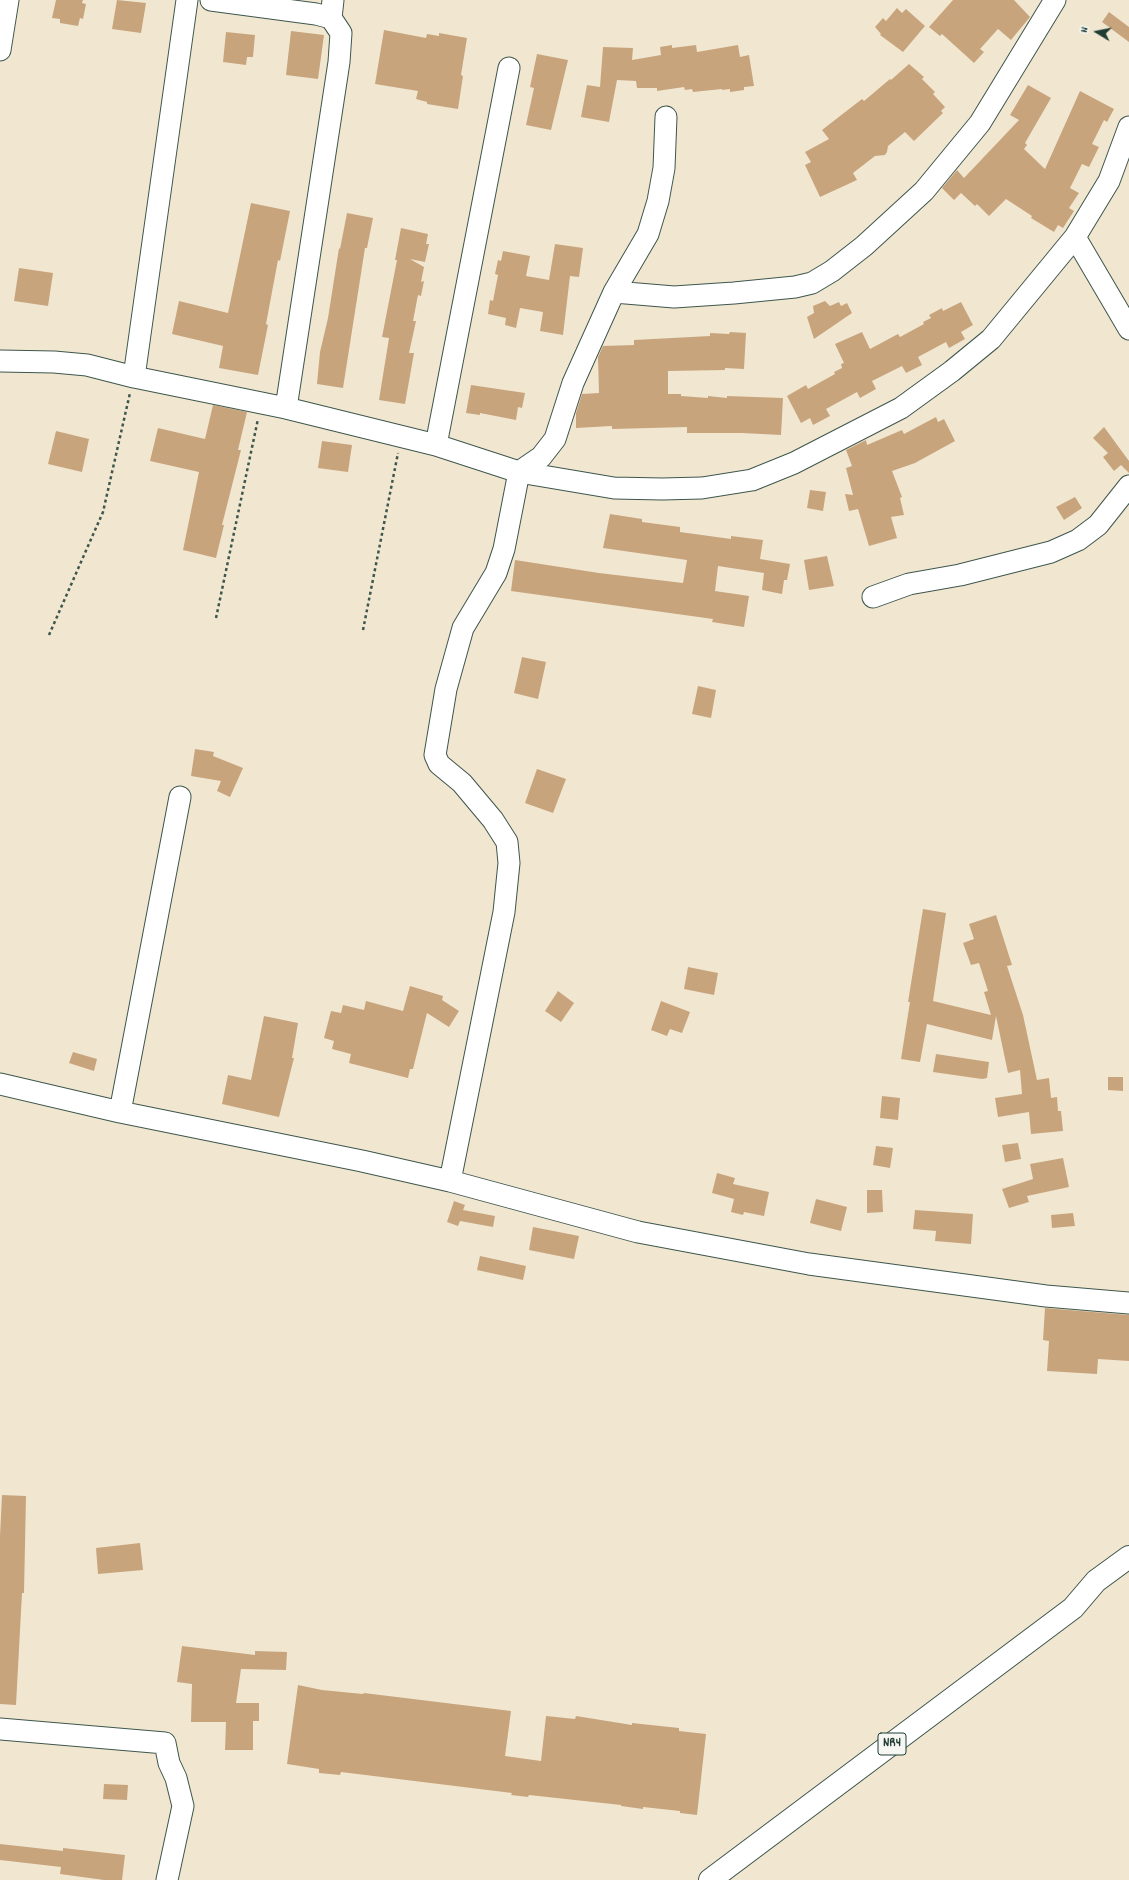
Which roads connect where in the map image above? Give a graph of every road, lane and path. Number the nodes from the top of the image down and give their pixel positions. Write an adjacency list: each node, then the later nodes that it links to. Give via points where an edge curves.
1 (8, 0): 6 (street)
2 (187, 0): 14 (street)
3 (211, 0): 5 (street, via 316,14)
4 (1055, 0): 11 (street, via 980,124 924,191 832,272 812,283 795,287 734,293 674,297)
5 (332, 9): 16 (street, via 341,33 339,62)
6 (0, 50)
7 (509, 68): 18 (street)
8 (666, 117): 11 (street, via 664,168 658,201 648,234)
9 (1129, 127): 10 (street, via 1109,181)
10 (1075, 236): 12 (street); 19 (street, via 990,339 952,371 901,408 794,463 752,480 702,488 614,488)
11 (614, 292): 19 (street, via 573,383 555,439 541,457)
12 (1129, 329)
13 (0, 361): 14 (street, via 87,365)
14 (134, 377): 15 (street); 24 (path, via 103,512)
15 (261, 402): 16 (street); 22 (path)
16 (286, 408): 17 (street)
17 (401, 437): 18 (street); 23 (path)
18 (436, 445): 19 (street)
19 (519, 472): 28 (street, via 504,549 496,573 463,628 446,689 434,755 439,764 462,783 493,820 507,842 509,863 504,912)
20 (1129, 486): 21 (street, via 1098,525 1078,540 1051,552 960,575 909,584)
21 (873, 597)
22 (216, 618)
23 (363, 630)
24 (49, 635)
25 (180, 797): 27 (street)
26 (0, 1084): 27 (street)
27 (120, 1112): 28 (street, via 362,1160)
28 (450, 1181): 29 (street, via 638,1232 809,1264 1046,1296)
29 (1129, 1303)
30 (1129, 1557): 33 (highway, NR4, via 1096,1581 1073,1608)
31 (0, 1729): 32 (street, via 165,1743 183,1806)
32 (167, 1880)
33 (710, 1880)

